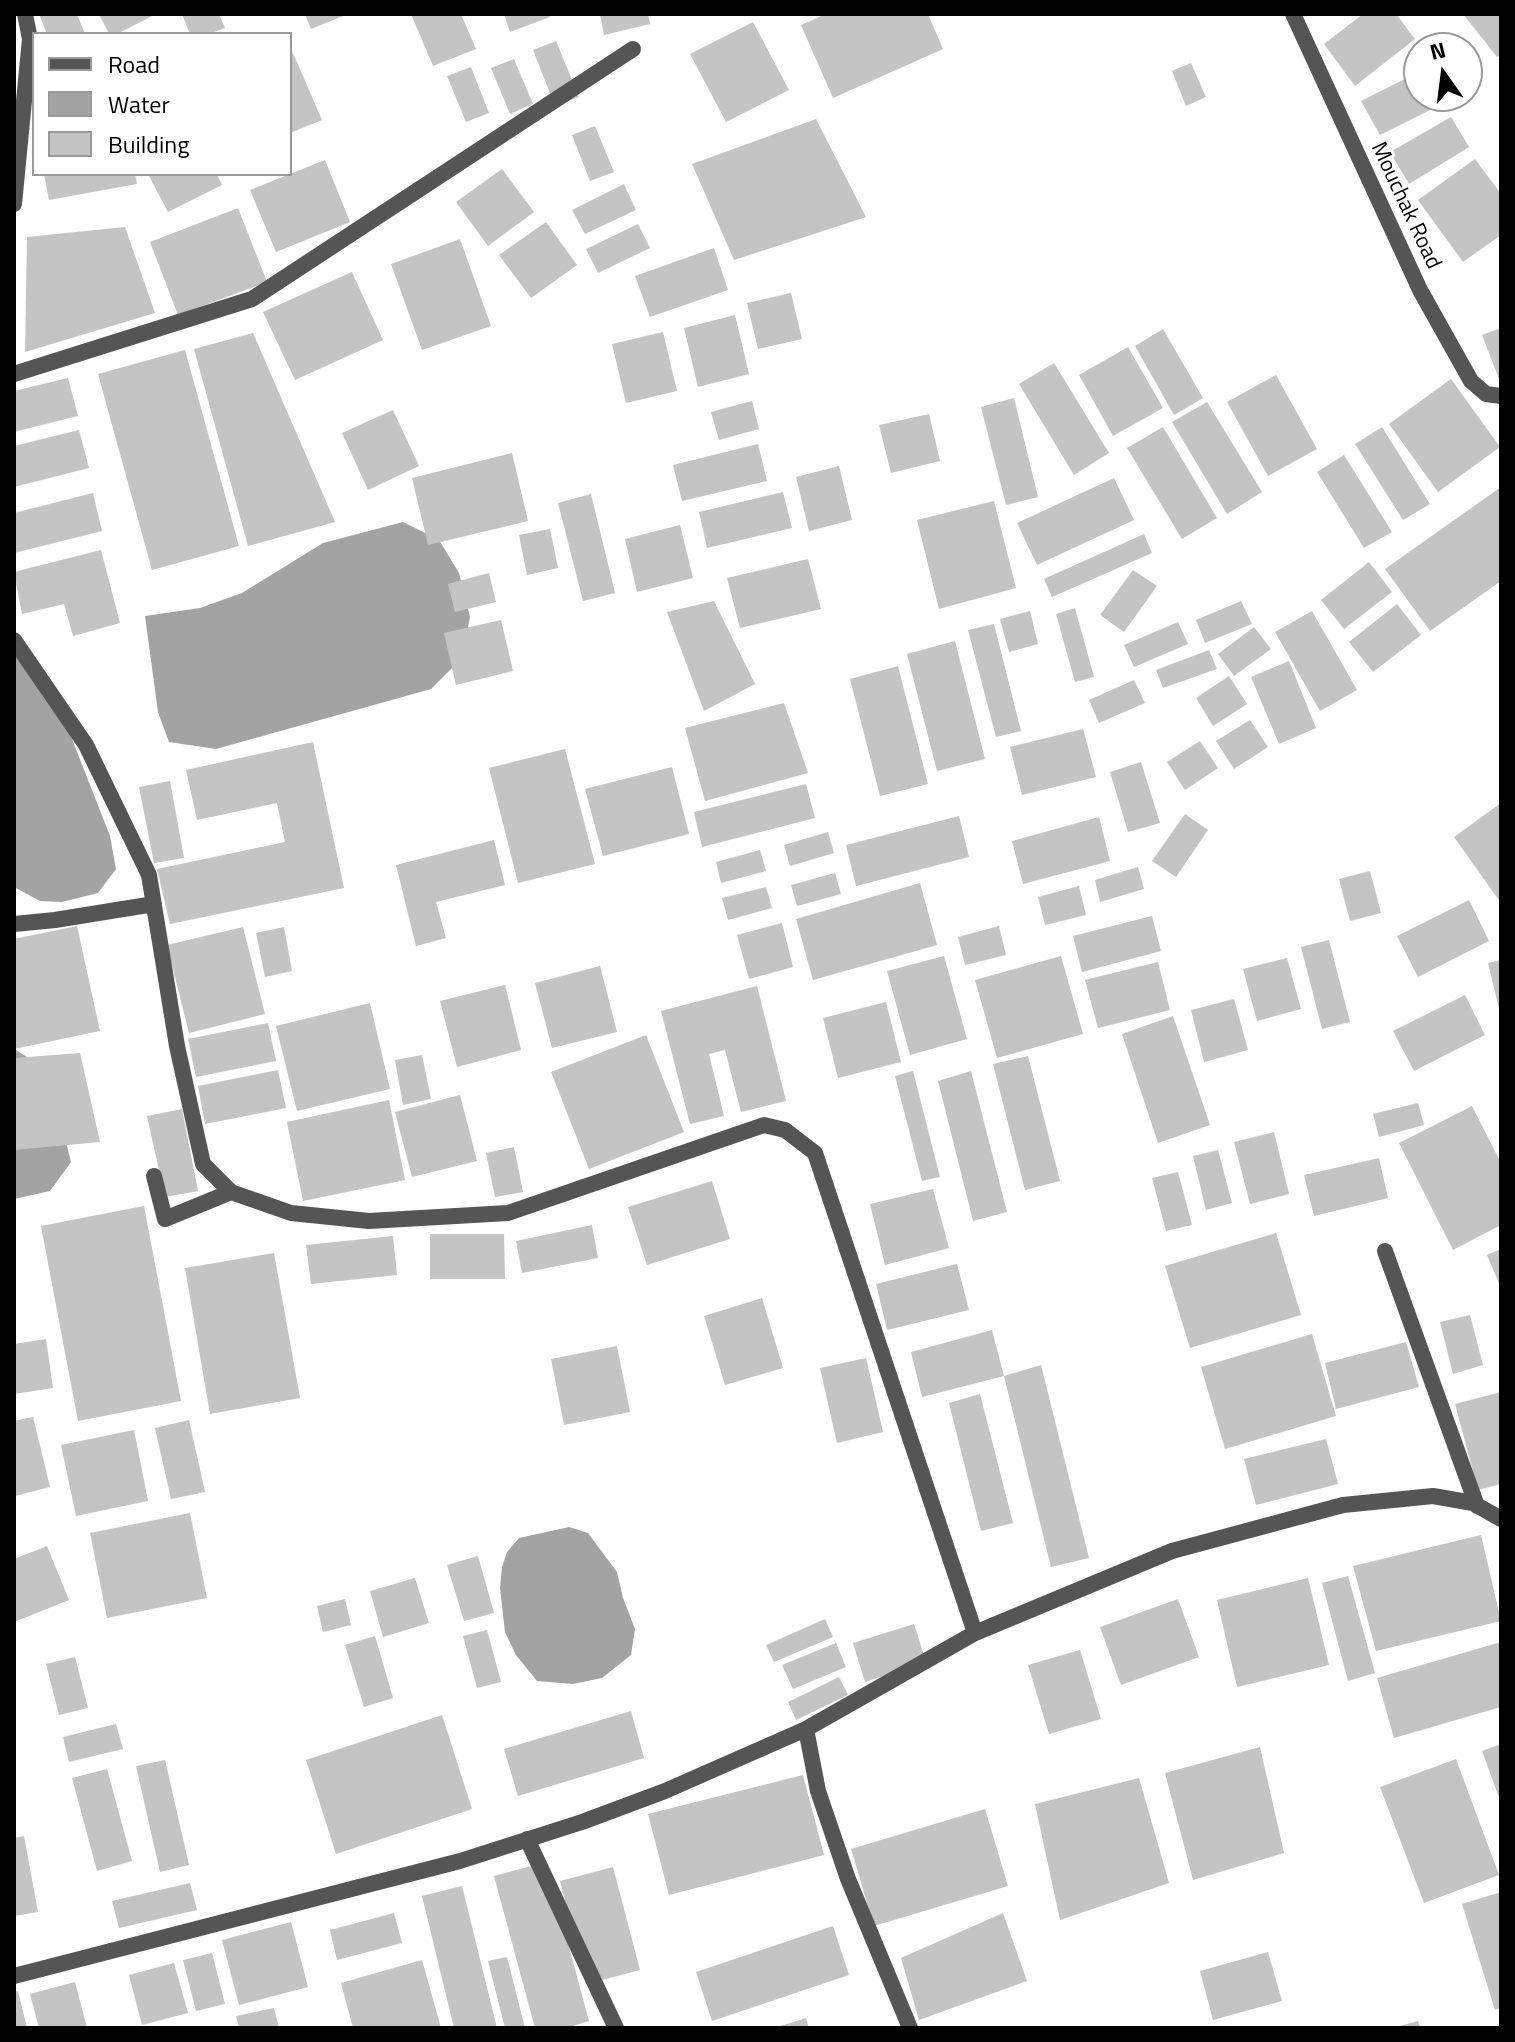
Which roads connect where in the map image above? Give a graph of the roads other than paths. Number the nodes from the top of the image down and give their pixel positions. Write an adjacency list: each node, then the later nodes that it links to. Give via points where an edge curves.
1 (25, 14): 4 (street, via 30,39)
2 (1293, 14): 6 (street, Mouchak Road, via 1420,290 1471,381 1486,394)
3 (633, 49): 5 (street, via 252,299)
4 (14, 204)
5 (14, 374)
6 (1501, 396)
7 (14, 640): 8 (street, via 86,745 149,875)
8 (154, 904): 9 (street); 11 (street, via 179,1059 203,1164)
9 (14, 924)
10 (154, 1176): 11 (street, via 165,1219)
11 (231, 1192): 15 (street, via 291,1213 369,1221 508,1213 764,1125 785,1130 815,1153)
12 (1385, 1251): 13 (street)
13 (1477, 1506): 14 (street); 15 (street, via 1433,1496 1343,1505 1172,1551)
14 (1501, 1519)
15 (975, 1633): 16 (street)
16 (806, 1729): 17 (street, via 665,1791); 20 (street, via 818,1791 848,1879)
17 (527, 1839): 18 (street); 19 (street)
18 (14, 1976)
19 (616, 2028)
20 (910, 2028)

